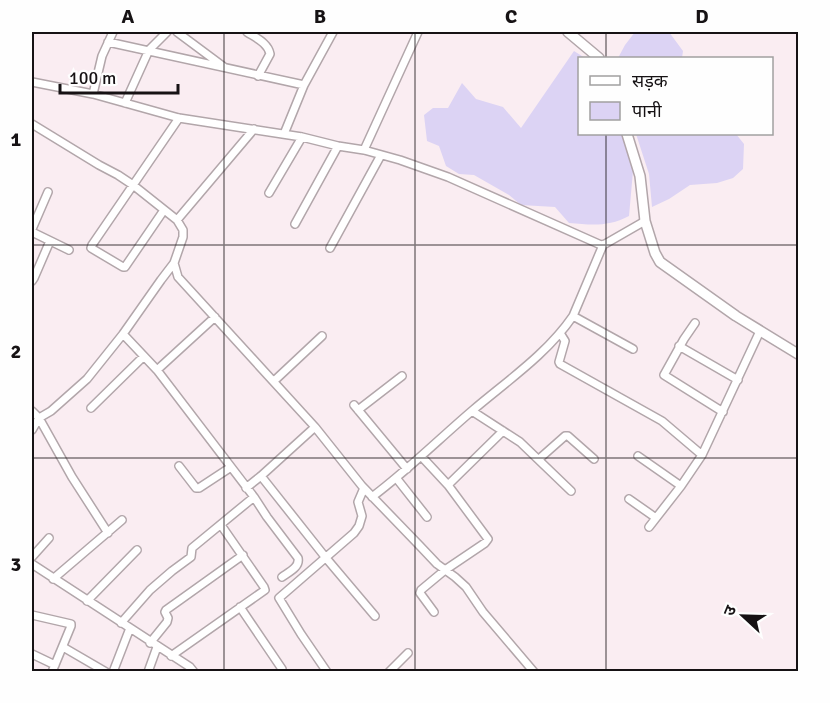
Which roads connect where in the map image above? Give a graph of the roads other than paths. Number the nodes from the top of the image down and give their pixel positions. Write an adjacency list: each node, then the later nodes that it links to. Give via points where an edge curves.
1 (113, 32): 8 (street)
2 (167, 32): 9 (street)
3 (177, 32): 11 (street)
4 (247, 32): 12 (street, via 268,46 270,54)
5 (332, 32): 14 (street)
6 (418, 32): 24 (street)
7 (568, 32): 10 (street)
8 (108, 42): 9 (street); 15 (street)
9 (149, 50): 11 (street); 16 (street)
10 (598, 57)
11 (226, 68): 12 (street)
12 (258, 76): 14 (street)
13 (32, 82): 15 (street)
14 (304, 85): 20 (street)
15 (93, 94): 16 (street)
16 (125, 103): 17 (street)
17 (179, 118): 19 (street); 26 (street)
18 (32, 124): 26 (street)
19 (254, 129): 20 (street); 31 (street)
20 (284, 134): 22 (street)
21 (627, 135): 30 (street, via 639,176)
22 (302, 137): 23 (street); 28 (street)
23 (338, 146): 24 (street); 32 (street)
24 (364, 150): 25 (street)
25 (381, 155): 35 (street, via 448,177); 36 (street)
26 (134, 185): 29 (street); 29 (street, via 92,249 125,267)
27 (48, 192): 33 (street)
28 (270, 193)
29 (164, 210): 31 (street)
30 (644, 218): 35 (street); 43 (street, via 655,254 663,265)
31 (177, 220): 38 (street, via 183,237)
32 (295, 224)
33 (32, 230): 34 (street)
34 (50, 242): 37 (street); 39 (street)
35 (603, 245): 40 (street)
36 (330, 248)
37 (69, 250)
38 (174, 263): 41 (street, via 178,277); 45 (street)
39 (32, 281)
40 (573, 316): 44 (street); 48 (street)
41 (214, 317): 51 (street); 54 (street)
42 (695, 323): 47 (street)
43 (760, 331): 49 (street); 53 (street)
44 (560, 333): 57 (street); 63 (street, via 565,341 560,364 662,421)
45 (123, 334): 50 (street); 59 (street, via 82,384)
46 (322, 336): 54 (street)
47 (679, 346): 53 (street); 58 (street, via 664,375)
48 (633, 349)
49 (798, 354)
50 (143, 357): 51 (street); 55 (street)
51 (157, 370): 69 (street)
52 (402, 376): 70 (street, via 356,408)
53 (738, 380): 58 (street)
54 (274, 381): 60 (street)
55 (91, 408)
56 (32, 411): 59 (street)
57 (472, 411): 62 (street); 64 (street)
58 (723, 412): 63 (street)
59 (39, 418): 61 (street); 86 (street)
60 (315, 427): 71 (street); 76 (street)
61 (32, 430)
62 (502, 430): 66 (street); 73 (street)
63 (702, 455): 74 (street)
64 (422, 456): 70 (street); 73 (street)
65 (638, 456): 74 (street)
66 (539, 459): 67 (street, via 565,436); 77 (street)
67 (594, 459)
68 (179, 466): 69 (street, via 196,488)
69 (231, 467): 75 (street)
70 (407, 469): 72 (street)
71 (261, 476): 75 (street); 91 (street)
72 (397, 479): 79 (street); 81 (street)
73 (447, 485): 93 (street, via 488,539)
74 (681, 486): 82 (street)
75 (246, 488): 78 (street)
76 (364, 488): 79 (street); 91 (street, via 358,502 362,516 358,526)
77 (572, 491)
78 (254, 497): 84 (street); 94 (street, via 299,560)
79 (372, 497): 93 (street)
80 (629, 499): 82 (street)
81 (427, 517)
82 (656, 518): 85 (street)
83 (122, 520): 86 (street)
84 (221, 525): 89 (street); 101 (street, via 192,548 191,556 150,590)
85 (649, 527)
86 (108, 533): 95 (street)
87 (49, 538): 90 (street)
88 (137, 550): 96 (street)
89 (243, 555): 97 (street, via 265,588); 103 (street, via 166,610 167,622)
90 (32, 557)
91 (326, 558): 100 (street); 114 (street, via 279,600)
92 (32, 564): 95 (street)
93 (445, 570): 98 (street, via 420,593); 116 (street, via 466,587)
94 (282, 577)
95 (53, 579): 96 (street)
96 (87, 601): 101 (street)
97 (240, 607): 107 (street); 113 (street)
98 (434, 612)
99 (32, 615): 104 (street, via 71,624)
100 (375, 616)
101 (121, 623): 102 (street)
102 (130, 628): 103 (street); 110 (street)
103 (153, 645): 107 (street); 111 (street)
104 (63, 647): 108 (street); 109 (street)
105 (408, 653): 115 (street)
106 (32, 654): 108 (street)
107 (171, 656): 112 (street)
108 (54, 668)
109 (106, 672)
110 (113, 672)
111 (148, 672)
112 (194, 672)
113 (281, 672)
114 (327, 672)
115 (389, 672)
116 (534, 672)

